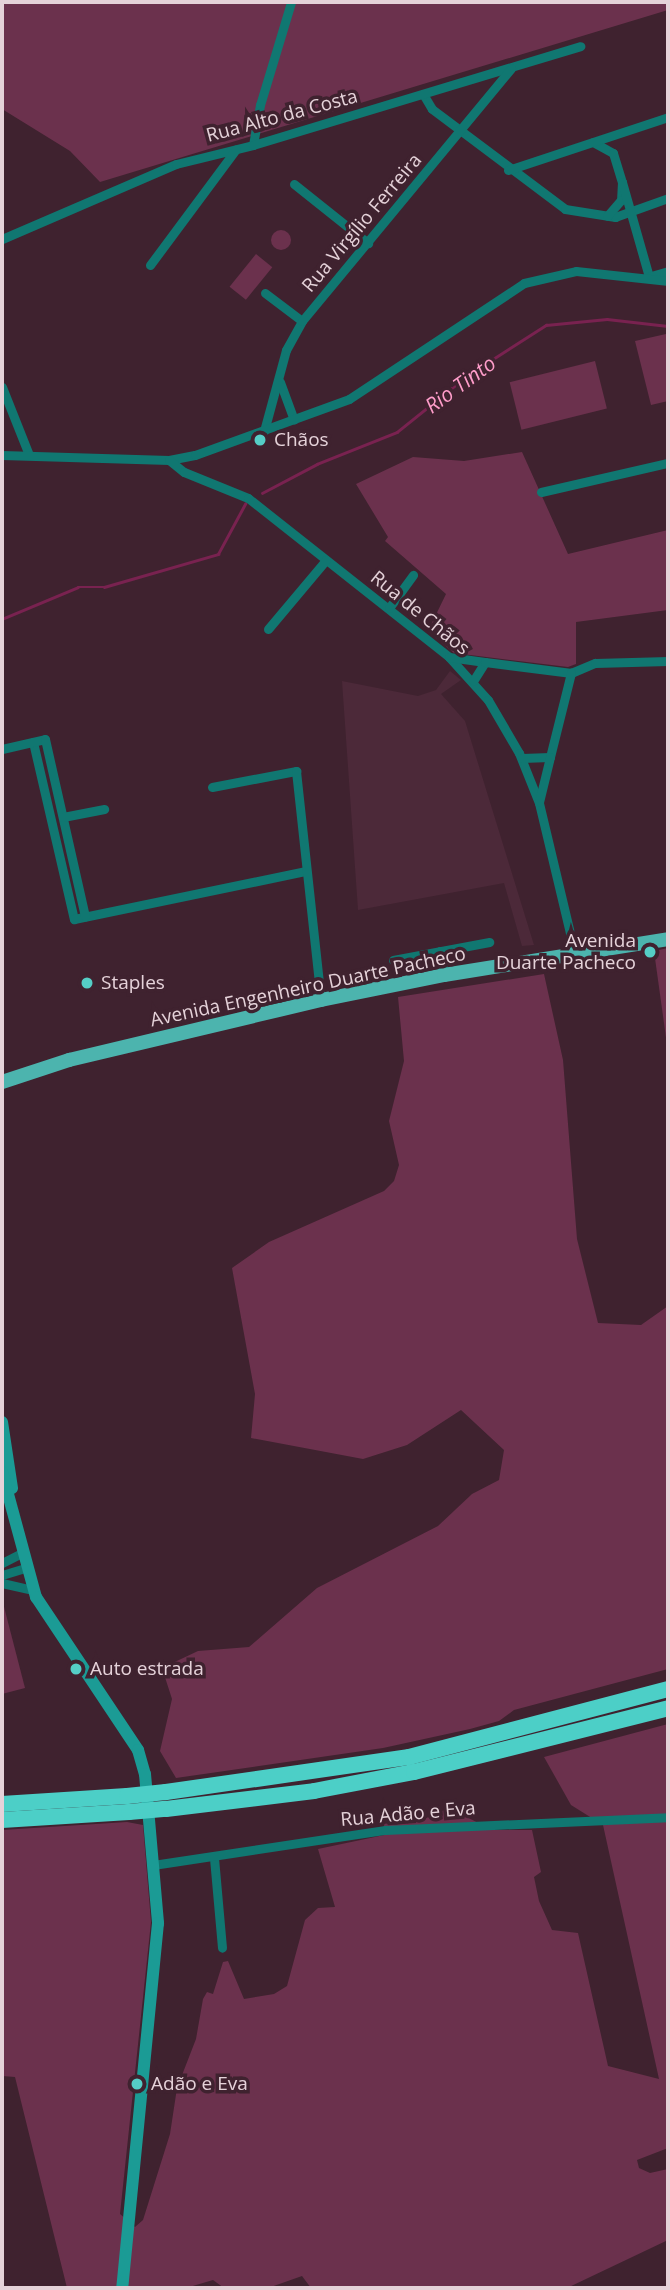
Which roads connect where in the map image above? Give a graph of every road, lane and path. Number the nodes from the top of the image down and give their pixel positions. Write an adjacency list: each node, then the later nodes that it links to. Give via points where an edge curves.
1 (291, 2): 11 (street, via 260,105)
2 (579, 46): 3 (street, Rua Alto da Costa)
3 (512, 67): 4 (street, Rua Alto da Costa); 6 (street, Rua Virgílio Ferreira)
4 (479, 77): 5 (street, Rua Alto da Costa); 6 (street)
5 (423, 94): 8 (street, via 432,109); 11 (street, Rua Alto da Costa)
6 (489, 96): 8 (street, Rua Virgílio Ferreira)
7 (668, 117): 9 (street)
8 (461, 131): 14 (street); 21 (street, Rua Virgílio Ferreira)
9 (619, 133): 10 (street); 13 (street)
10 (588, 142): 13 (street, via 600,142); 14 (street)
11 (253, 145): 12 (street, Rua Alto da Costa)
12 (236, 149): 20 (street, Rua Alto da Costa, via 128,182); 22 (street)
13 (613, 153): 15 (street)
14 (508, 170): 19 (street, via 565,209)
15 (622, 183): 18 (street); 19 (street, via 621,200)
16 (295, 184): 21 (street)
17 (668, 198): 18 (street)
18 (632, 213): 19 (street); 24 (street)
19 (607, 216)
20 (2, 240)
21 (368, 243): 27 (street, Rua Virgílio Ferreira)
22 (150, 265)
23 (668, 271): 24 (street)
24 (649, 277): 25 (street); 30 (street, via 576,271 524,283 349,399)
25 (668, 281)
26 (265, 293): 27 (street)
27 (302, 321): 28 (street, Rua Virgílio Ferreira, via 286,351)
28 (280, 382): 30 (street); 31 (street, Rua Virgílio Ferreira)
29 (2, 387): 32 (street)
30 (294, 420): 31 (street)
31 (264, 432): 34 (street)
32 (29, 455): 33 (street); 34 (street)
33 (3, 456)
34 (169, 460): 37 (street, Rua de Chãos, via 184,472 248,498)
35 (668, 463): 36 (street)
36 (541, 492)
37 (326, 560): 39 (street, Rua de Chãos); 40 (street)
38 (413, 575): 39 (street)
39 (389, 608): 41 (street, Rua de Chãos)
40 (268, 629)
41 (449, 657): 43 (street); 45 (street, Rua de Chãos)
42 (668, 661): 44 (street, via 595,663)
43 (485, 662): 44 (street); 45 (street)
44 (571, 673): 48 (street)
45 (473, 681): 49 (street, Rua de Chãos)
46 (33, 742): 47 (street); 53 (street, via 45,739); 55 (street, via 74,919)
47 (2, 749)
48 (550, 757): 49 (street); 51 (street)
49 (522, 758): 51 (street, Rua de Chãos)
50 (212, 787): 54 (street, via 296,771)
51 (539, 803): 59 (street, Rua de Chãos)
52 (104, 809): 53 (street)
53 (63, 817): 55 (street)
54 (306, 870): 55 (street); 62 (street)
55 (85, 916)
56 (668, 939): 59 (main road, Avenida Engenheiro Duarte Pacheco)
57 (489, 942): 58 (street)
58 (440, 951): 60 (street); 61 (street)
59 (575, 954): 61 (main road, Avenida Engenheiro Duarte Pacheco)
60 (393, 960)
61 (444, 975): 62 (main road, Avenida Engenheiro Duarte Pacheco)
62 (321, 1000): 63 (main road, Avenida Engenheiro Duarte Pacheco, via 69,1060)
63 (2, 1082)
64 (2, 1422): 66 (main road)
65 (2, 1472): 66 (main road)
66 (13, 1517): 67 (main road)
67 (22, 1553): 68 (street); 69 (main road)
68 (2, 1563)
69 (25, 1568): 70 (street); 72 (main road)
70 (2, 1575)
71 (2, 1583): 72 (street)
72 (33, 1590): 80 (main road, via 60,1639 138,1751 145,1774)
73 (668, 1689): 76 (highway, bridge, via 408,1757 166,1792)
74 (668, 1708): 76 (highway, bridge, via 414,1772 314,1791 166,1810)
75 (2, 1804): 76 (highway)
76 (128, 1804): 78 (highway)
77 (668, 1817): 79 (street, Rua Adão e Eva, via 386,1830)
78 (2, 1820)
79 (214, 1858): 80 (street, Rua Adão e Eva); 81 (street)
80 (153, 1865): 82 (main road, via 158,1923)
81 (222, 1948)
82 (122, 2288)

